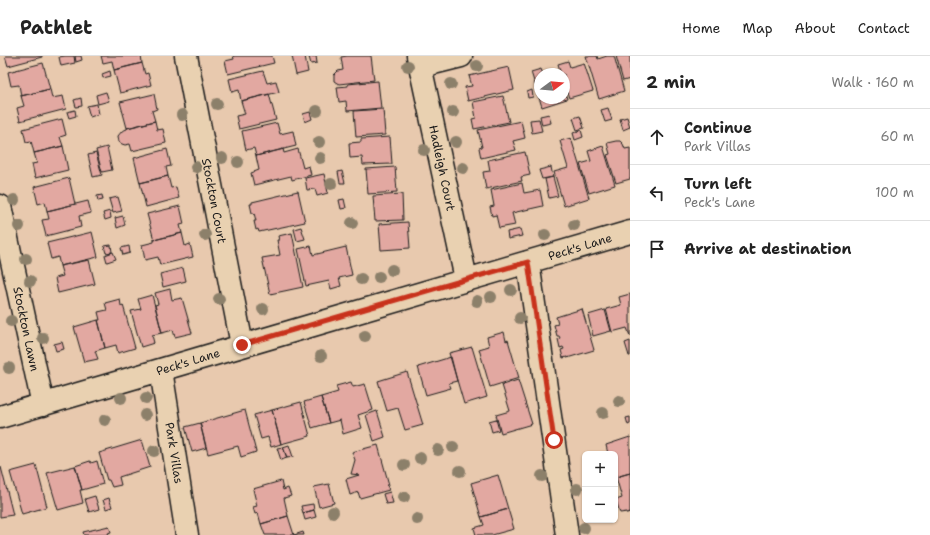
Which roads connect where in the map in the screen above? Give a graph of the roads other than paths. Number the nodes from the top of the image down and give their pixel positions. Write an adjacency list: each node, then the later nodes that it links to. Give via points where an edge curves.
1 (186, 56): 8 (street, Stockton Court)
2 (461, 56): 3 (street)
3 (419, 61): 7 (street, Hadleigh Court)
4 (0, 206): 10 (street, Stockton Lawn)
5 (630, 232): 6 (street, Peck's Lane)
6 (528, 262): 7 (street, Peck's Lane); 13 (street)
7 (466, 279): 8 (street, Peck's Lane)
8 (242, 345): 9 (street, Peck's Lane)
9 (161, 370): 10 (street, Peck's Lane); 12 (street, Park Villas)
10 (42, 405): 11 (street, Peck's Lane)
11 (0, 417)
12 (187, 535)
13 (567, 535)

